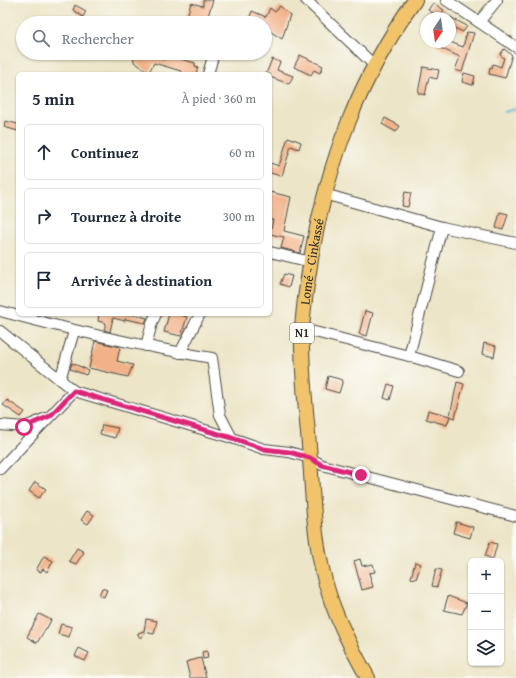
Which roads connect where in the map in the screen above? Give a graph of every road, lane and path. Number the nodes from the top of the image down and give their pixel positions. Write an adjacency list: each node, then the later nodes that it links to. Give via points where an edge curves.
1 (306, 0): 8 (street)
2 (415, 0): 8 (highway, Lomé - Cinkassé / N1, via 398,24)
3 (446, 0): 5 (street)
4 (497, 0): 5 (street)
5 (479, 22): 6 (street)
6 (516, 47)
7 (212, 60): 9 (street)
8 (375, 66): 10 (highway, Lomé - Cinkassé / N1, via 349,117)
9 (209, 72)
10 (324, 194): 11 (street); 14 (highway, Lomé - Cinkassé / N1)
11 (442, 227): 12 (street); 25 (street)
12 (516, 243)
13 (272, 252): 14 (street)
14 (311, 262): 20 (highway, Lomé - Cinkassé / N1)
15 (0, 311): 16 (street)
16 (16, 315)
17 (18, 316): 22 (street)
18 (155, 316): 23 (street)
19 (199, 316): 24 (street)
20 (302, 329): 25 (street); 32 (highway, Lomé - Cinkassé / N1)
21 (0, 331): 27 (street)
22 (74, 331): 23 (street); 27 (street)
23 (146, 346): 24 (street)
24 (180, 353): 31 (street, via 212,358 220,415)
25 (409, 356): 26 (street)
26 (459, 371)
27 (60, 380): 28 (street)
28 (74, 391): 29 (street); 31 (street)
29 (50, 416): 30 (street, via 24,427); 33 (street)
30 (0, 425)
31 (232, 438): 32 (street, via 264,449)
32 (310, 458): 34 (street, via 322,465); 35 (highway, Lomé - Cinkassé / N1, via 316,536 329,594 354,653)
33 (0, 469)
34 (516, 516)
35 (368, 678)

